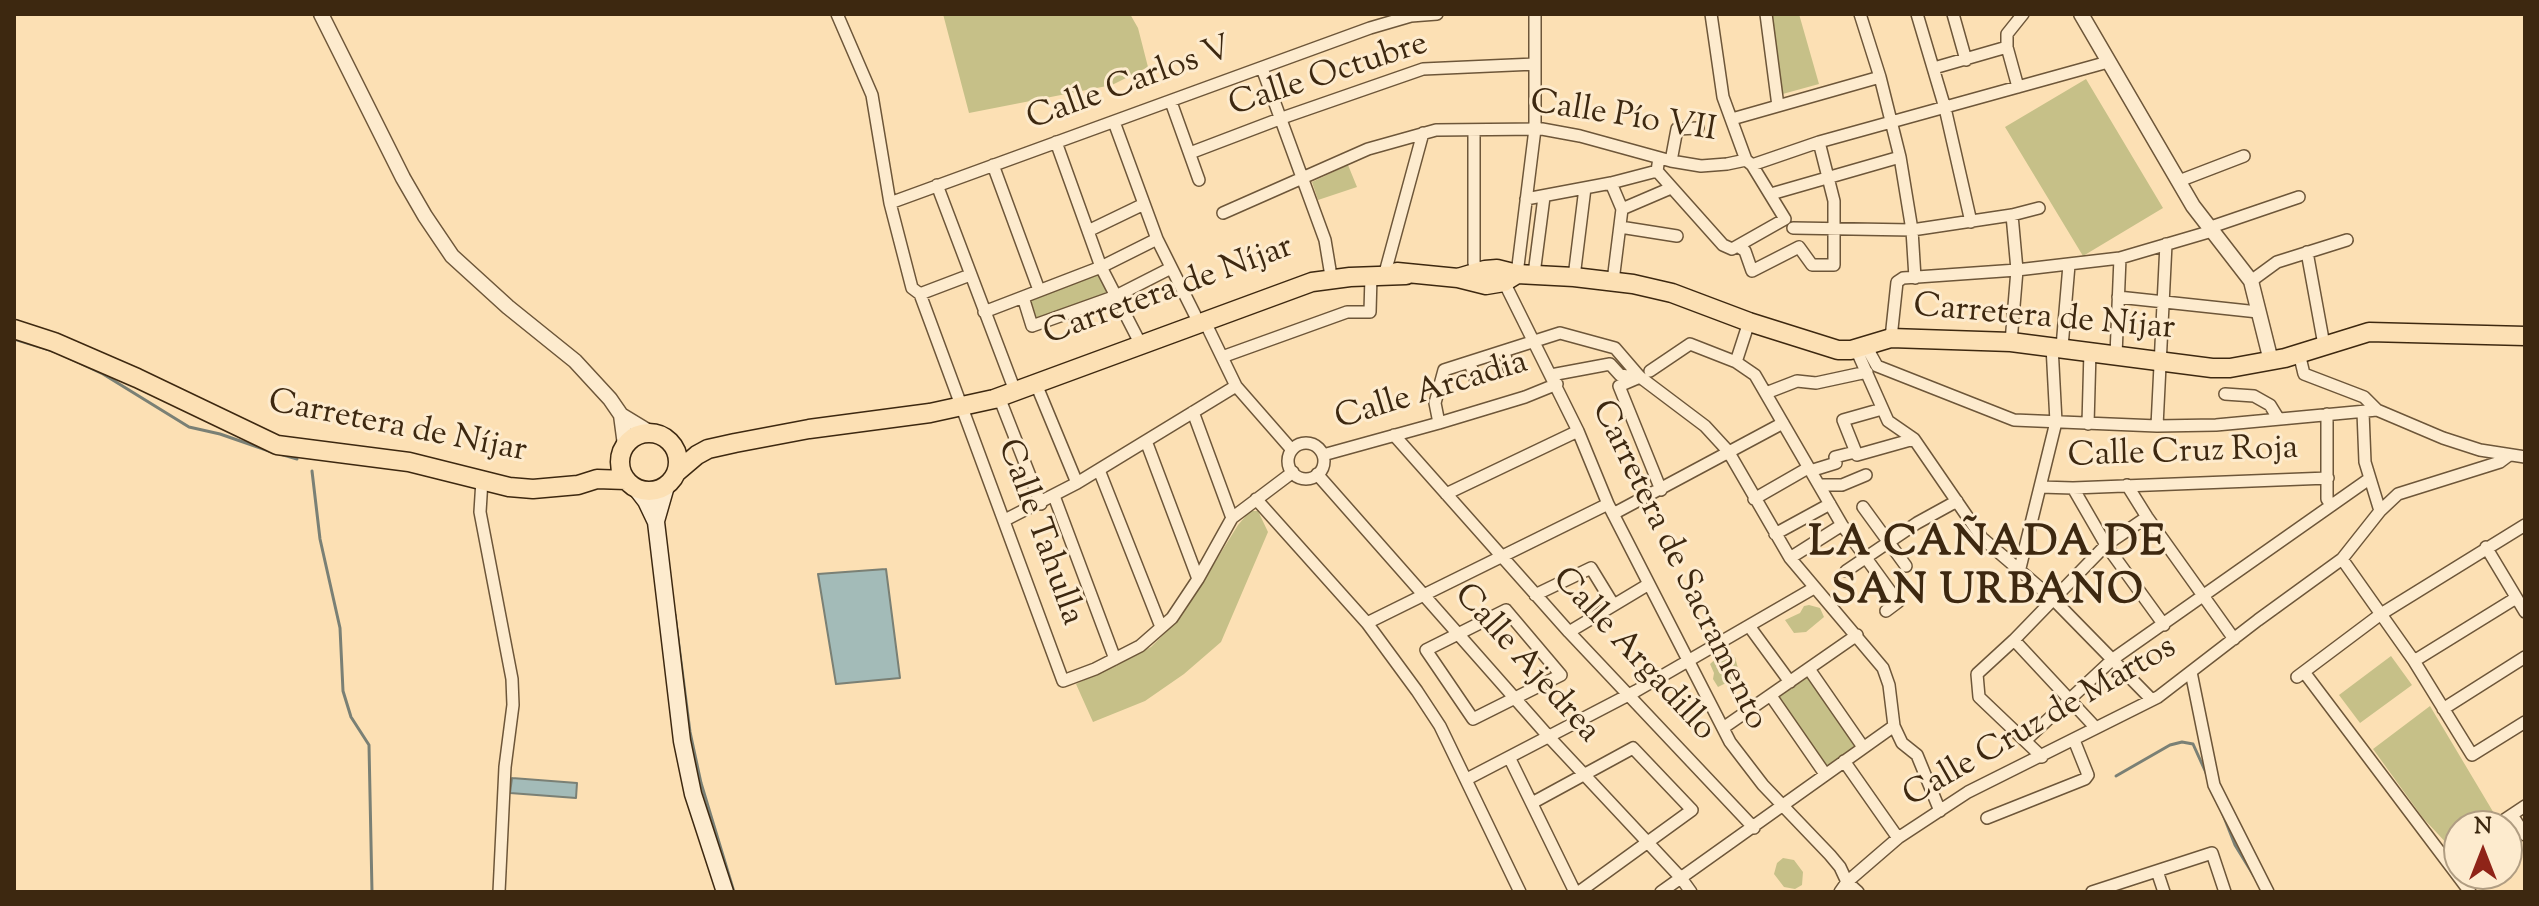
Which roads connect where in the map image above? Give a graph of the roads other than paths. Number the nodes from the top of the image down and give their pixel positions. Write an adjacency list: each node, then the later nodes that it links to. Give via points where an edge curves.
1 (321, 14): 13 (street)
2 (328, 14): 13 (street)
3 (837, 14): 55 (street, Calle Tahulla, via 872,95)
4 (1437, 14): 18 (street, Calle Carlos V, via 1411,16)
5 (1535, 14): 17 (street)
6 (1711, 14): 26 (street, via 1720,83)
7 (1766, 14): 23 (street)
8 (1860, 14): 20 (street)
9 (1917, 14): 19 (street)
10 (1953, 14): 15 (street)
11 (2023, 14): 14 (street, via 2007,34)
12 (2081, 14): 16 (street)
13 (336, 42): 133 (street, via 403,178 452,256 575,361)
14 (2007, 47): 15 (street); 21 (street)
15 (1966, 60): 19 (street)
16 (2108, 62): 21 (street, Calle Pío VII); 46 (street)
17 (1535, 64): 25 (street, Calle Octubre, via 1423,69); 30 (street)
18 (1262, 68): 22 (street, Calle Carlos V); 25 (street)
19 (1934, 68): 24 (street)
20 (1880, 77): 23 (street); 28 (street)
21 (2018, 87): 24 (street, Calle Pío VII)
22 (1171, 102): 27 (street, Calle Carlos V); 35 (street)
23 (1778, 106): 26 (street)
24 (1945, 108): 28 (street, Calle Pío VII); 61 (street)
25 (1282, 118): 35 (street, Calle Octubre); 43 (street)
26 (1732, 119): 40 (street)
27 (1114, 122): 33 (street, Calle Carlos V); 56 (street)
28 (1892, 122): 34 (street, Calle Pío VII); 37 (street)
29 (1698, 128): 39 (street, via 1677,129)
30 (1535, 129): 31 (street, Calle Pío VII); 38 (street, Calle Pío VII); 54 (street)
31 (1474, 130): 32 (street, Calle Pío VII); 83 (street)
32 (1423, 133): 43 (street, Calle Pío VII); 80 (street)
33 (1056, 142): 41 (street, Calle Carlos V); 66 (street)
34 (1819, 142): 40 (street, Calle Pío VII); 44 (street)
35 (1190, 153): 45 (street)
36 (2244, 156): 46 (street)
37 (1900, 157): 44 (street); 65 (street)
38 (1659, 158): 39 (street, Calle Pío VII); 42 (street)
39 (1671, 161): 40 (street, Calle Pío VII, via 1701,166)
40 (1749, 162): 51 (street)
41 (993, 165): 48 (street, Calle Carlos V); 88 (street)
42 (1657, 171): 47 (street); 50 (street)
43 (1303, 177): 59 (street, Calle Pío VII); 78 (street)
44 (1828, 177): 51 (street); 64 (street)
45 (1199, 180)
46 (2179, 181): 67 (street)
47 (1611, 183): 49 (street); 58 (street)
48 (937, 185): 55 (street, Calle Carlos V); 81 (street)
49 (1585, 188): 52 (street); 84 (street)
50 (1671, 188): 58 (street); 72 (street, via 1723,245)
51 (1771, 194): 72 (street, via 1785,219)
52 (1544, 197): 54 (street); 82 (street)
53 (2299, 197): 67 (street)
54 (1526, 199): 82 (street)
55 (890, 203): 89 (street, Calle Tahulla, via 912,288)
56 (1144, 204): 66 (street); 69 (street)
57 (2039, 208): 60 (street)
58 (1622, 209): 62 (street)
59 (1223, 213)
60 (2012, 215): 61 (street); 79 (street)
61 (1971, 222): 65 (street)
62 (1620, 227): 68 (street); 86 (street)
63 (1793, 228): 64 (street)
64 (1835, 228): 65 (street); 72 (street, via 1834,265 1812,265 1799,247 1752,271)
65 (1912, 230): 85 (street)
66 (1088, 231): 76 (street)
67 (2212, 231): 71 (street); 87 (street)
68 (1677, 236)
69 (1157, 239): 76 (street); 77 (street)
70 (2347, 240): 73 (street)
71 (2166, 244): 74 (street); 93 (street)
72 (1739, 247)
73 (2307, 252): 87 (street, via 2277,262); 104 (street)
74 (2120, 258): 75 (street); 92 (street)
75 (2069, 265): 79 (street); 105 (street)
76 (1101, 267): 88 (street); 90 (street)
77 (1171, 268): 90 (street); 96 (street)
78 (1330, 270): 80 (main road, Carretera de Níjar); 96 (main road, Carretera de Níjar, via 1294,279)
79 (2017, 270): 85 (street); 103 (street)
80 (1378, 273): 83 (main road, Carretera de Níjar); 96 (main road, Carretera de Níjar, via 1312,282); 111 (street, via 1370,312 1347,312)
81 (970, 275): 89 (street); 94 (street)
82 (1513, 276): 83 (main road, Carretera de Níjar); 84 (main road, Carretera de Níjar); 102 (street, Carretera de Sacramento)
83 (1473, 277)
84 (1574, 277): 86 (main road, Carretera de Níjar)
85 (1915, 278): 100 (street, via 1897,282)
86 (1613, 281): 97 (main road, Carretera de Níjar, via 1672,293)
87 (2251, 281): 95 (street)
88 (1039, 290): 91 (street)
89 (920, 294): 127 (street, Calle Tahulla)
90 (1116, 296): 91 (street, via 1032,326); 101 (street)
91 (1023, 297): 94 (street)
92 (2118, 297): 93 (street); 110 (street)
93 (2164, 302): 95 (street); 112 (street)
94 (984, 312): 121 (street)
95 (2258, 312): 113 (street)
96 (1200, 318): 101 (main road, Carretera de Níjar); 111 (street); 122 (main road, Carretera de Níjar)
97 (1749, 322): 106 (main road, Carretera de Níjar, via 1838,350); 114 (street)
98 (14, 329): 163 (main road, Carretera de Níjar, via 137,378 277,445 396,459)
99 (2525, 336): 104 (main road, Carretera de Níjar, via 2382,331)
100 (1891, 338): 103 (main road, Carretera de Níjar); 106 (main road, Carretera de Níjar)
101 (1138, 339): 121 (main road, Carretera de Níjar)
102 (1533, 342): 108 (street); 118 (street, via 1565,333 1615,348); 119 (street, Carretera de Sacramento)
103 (2011, 342): 105 (main road, Carretera de Níjar)
104 (2324, 345): 109 (main road, Carretera de Níjar)
105 (2057, 347): 107 (main road, Carretera de Níjar); 135 (street)
106 (1861, 348): 117 (street); 135 (street, via 1877,366 2014,420)
107 (2090, 351): 110 (main road, Carretera de Níjar); 138 (street)
108 (1504, 352): 115 (street); 116 (street)
109 (2299, 353): 113 (main road, Carretera de Níjar); 129 (street, via 2304,374 2364,397)
110 (2116, 355): 112 (main road, Carretera de Níjar)
111 (1222, 357): 123 (street)
112 (2162, 361): 113 (main road, Carretera de Níjar, via 2212,368); 139 (street)
113 (2271, 361)
114 (1736, 362): 118 (street, via 1690,344); 124 (street, via 1755,375)
115 (1470, 363): 120 (street); 136 (street, via 1444,370 1435,403)
116 (1509, 369)
117 (1867, 372): 124 (street, via 1816,383 1797,381); 128 (street)
118 (1645, 374): 119 (street, Calle Arcadia, via 1620,375 1610,364); 149 (street); 170 (street, via 1619,386)
119 (1554, 380): 136 (street, Calle Arcadia, via 1525,397); 140 (street, Carretera de Sacramento)
120 (1476, 381)
121 (1012, 383): 127 (main road, Carretera de Níjar)
122 (1036, 384): 126 (main road, Carretera de Níjar); 164 (street)
123 (1236, 386): 130 (street); 147 (street)
124 (1766, 393): 137 (street)
125 (2225, 394): 134 (street, via 2254,396 2270,405)
126 (999, 397): 127 (main road, Carretera de Níjar); 176 (street)
127 (959, 406): 146 (main road, Carretera de Níjar); 184 (street, Calle Tahulla)
128 (1882, 409): 143 (street, via 1888,421); 150 (street, via 1843,420)
129 (2377, 410): 131 (street); 152 (street, via 2443,438)
130 (1193, 412): 144 (street); 183 (street)
131 (2363, 412): 132 (street); 162 (street)
132 (2327, 414): 134 (street); 159 (street)
133 (621, 415): 141 (street); 148 (street)
134 (2278, 418): 139 (street)
135 (2056, 422): 138 (street); 168 (street)
136 (1439, 423): 142 (street, Calle Arcadia)
137 (1783, 423): 149 (street); 155 (street)
138 (2088, 424): 139 (street)
139 (2157, 426)
140 (1578, 431): 171 (street); 180 (street, Carretera de Sacramento)
141 (649, 432): 145 (main road); 148 (main road, via 636,436)
142 (1394, 435): 151 (street, Calle Arcadia); 171 (street, Calle Argadillo)
143 (1914, 439): 150 (street); 175 (street)
144 (1146, 441): 154 (street); 199 (street)
145 (672, 444): 146 (main road, Carretera de Níjar); 161 (main road, via 678,457)
146 (708, 449): 161 (main road, Carretera de Níjar)
147 (1292, 450): 151 (street, via 1309,443); 156 (street, via 1288,461)
148 (622, 451): 160 (main road); 165 (main road, via 621,470)
149 (1728, 451): 170 (street); 174 (street)
150 (1855, 452): 155 (street)
151 (1323, 455): 157 (street, via 1324,466)
152 (2508, 456): 153 (street); 181 (street, Calle Cruz de Martos, via 2398,494)
153 (2525, 457)
154 (1099, 470): 164 (street); 214 (street)
155 (1809, 470): 166 (street); 174 (street)
156 (1293, 472): 157 (street, via 1307,478); 173 (street)
157 (1317, 474): 204 (street, Calle Ajedrea)
158 (1866, 475): 166 (street, via 1842,485)
159 (2328, 478): 167 (street, Calle Cruz Roja); 178 (street)
160 (597, 479): 163 (main road, Carretera de Níjar, via 533,489); 165 (main road, Carretera de Níjar)
161 (672, 479): 165 (main road, via 651,491); 185 (main road)
162 (2369, 479): 178 (street); 181 (street)
163 (482, 480): 260 (street, via 480,512 512,679)
164 (1077, 483): 172 (street)
165 (631, 484): 185 (main road)
166 (1819, 485): 177 (street)
167 (2127, 485): 169 (street, Calle Cruz Roja); 182 (street)
168 (2040, 487): 169 (street, Calle Cruz Roja); 197 (street)
169 (2073, 488): 190 (street)
170 (1661, 490): 180 (street)
171 (1446, 494): 192 (street, Calle Argadillo)
172 (1054, 496): 176 (street); 221 (street)
173 (1256, 499): 183 (street); 211 (street)
174 (1754, 499): 188 (street)
175 (1957, 501): 189 (street); 197 (street, via 1982,538)
176 (1041, 504): 184 (street)
177 (1830, 504): 186 (street); 188 (street)
178 (2331, 505): 202 (street)
179 (1863, 507): 189 (street)
180 (1611, 509): 192 (street); 200 (street, Carretera de Sacramento)
181 (2380, 511): 195 (street, Calle Cruz de Martos)
182 (2147, 517): 190 (street); 202 (street)
183 (1232, 518): 199 (street)
184 (1005, 520): 221 (street, Calle Tahulla, via 1063,681)
185 (656, 522): 261 (main road, via 682,741)
186 (1842, 525): 193 (street); 194 (street)
187 (2525, 525): 191 (street)
188 (1775, 534): 193 (street)
189 (1889, 542): 194 (street); 196 (street)
190 (2106, 545): 206 (street); 212 (street)
191 (2486, 547): 205 (street); 210 (street)
192 (1502, 557): 203 (street, Calle Argadillo); 204 (street)
193 (1790, 558): 201 (street)
194 (1866, 559): 198 (street); 208 (street, via 1898,602)
195 (2342, 559): 210 (street); 218 (street, Calle Cruz de Martos)
196 (1906, 566)
197 (2020, 568): 206 (street)
198 (1846, 571)
199 (1198, 579): 214 (street)
200 (1649, 584): 207 (street); 222 (street, Carretera de Sacramento)
201 (1814, 588): 213 (street); 217 (street)
202 (2204, 594): 212 (street); 218 (street)
203 (1535, 595): 207 (street, via 1591,568); 216 (street, Calle Argadillo)
204 (1426, 596): 211 (street); 215 (street, Calle Ajedrea)
205 (2516, 598): 209 (street); 224 (street)
206 (2053, 599): 219 (street); 223 (street)
207 (1613, 604): 216 (street)
208 (1886, 611)
209 (2525, 612)
210 (2381, 614): 224 (street); 255 (street, via 2301,674)
211 (1367, 623): 247 (street, via 1440,726)
212 (2164, 625): 223 (street)
213 (1749, 626): 222 (street); 227 (street)
214 (1161, 627): 221 (street)
215 (1460, 632): 230 (street, Calle Ajedrea); 230 (street, via 1426,650 1473,719); 230 (street, via 1506,610 1561,675)
216 (1569, 632): 228 (street, Calle Argadillo)
217 (1857, 635): 225 (street); 235 (street, via 1883,668)
218 (2234, 639): 226 (street, Calle Cruz de Martos)
219 (2014, 640): 231 (street); 239 (street, via 1977,674 1979,697)
220 (2525, 657): 233 (street)
221 (1115, 659)
222 (1687, 659): 228 (street); 237 (street, Carretera de Sacramento)
223 (2113, 659): 231 (street); 232 (street)
224 (2414, 661): 233 (street)
225 (1809, 669): 227 (street); 241 (street)
226 (2191, 672): 232 (street, Calle Cruz de Martos); 269 (street, via 2214,785)
227 (1790, 682): 229 (street)
228 (1629, 694): 238 (street); 252 (street, Calle Argadillo)
229 (1771, 696): 237 (street); 245 (street)
230 (1516, 698): 238 (street, Calle Ajedrea)
231 (2070, 699): 236 (street); 239 (street)
232 (2151, 699): 236 (street, Calle Cruz de Martos)
233 (2443, 709): 234 (street, via 2472,755)
234 (2525, 722)
235 (1894, 726): 241 (street); 250 (street, via 1902,743 1917,755)
236 (2095, 727): 240 (street, Calle Cruz de Martos)
237 (1723, 728): 249 (street, Carretera de Sacramento)
238 (1549, 737): 242 (street); 246 (street, Calle Ajedrea)
239 (2026, 740): 243 (street)
240 (2074, 740): 243 (street, Calle Cruz de Martos); 251 (street, via 2085,779)
241 (1863, 747): 244 (street)
242 (1509, 757): 247 (street); 248 (street)
243 (2042, 757): 250 (street, Calle Cruz de Martos)
244 (1844, 761): 245 (street); 253 (street)
245 (1825, 774): 249 (street)
246 (1585, 775): 248 (street); 254 (street, Calle Ajedrea); 254 (street, via 1633,748 1692,810)
247 (1467, 779): 262 (street)
248 (1532, 803): 263 (street)
249 (1782, 805): 252 (street); 258 (street, Carretera de Sacramento, via 1840,867)
250 (1940, 811): 253 (street, Calle Cruz de Martos)
251 (1987, 818)
252 (1754, 828): 257 (street)
253 (1898, 838): 258 (street, Calle Cruz de Martos)
254 (1649, 843): 257 (street, Calle Ajedrea); 263 (street)
255 (2443, 855)
256 (2157, 871): 259 (street); 267 (street); 268 (street, via 2212,853)
257 (1681, 878): 264 (street); 265 (street, Calle Ajedrea)
258 (1844, 887): 266 (street, Carretera de Sacramento)
259 (2100, 891)
260 (499, 892)
261 (725, 892)
262 (1520, 892)
263 (1577, 892)
264 (1661, 892)
265 (1691, 892)
266 (1858, 892)
267 (2164, 892)
268 (2225, 892)
269 (2268, 892)

